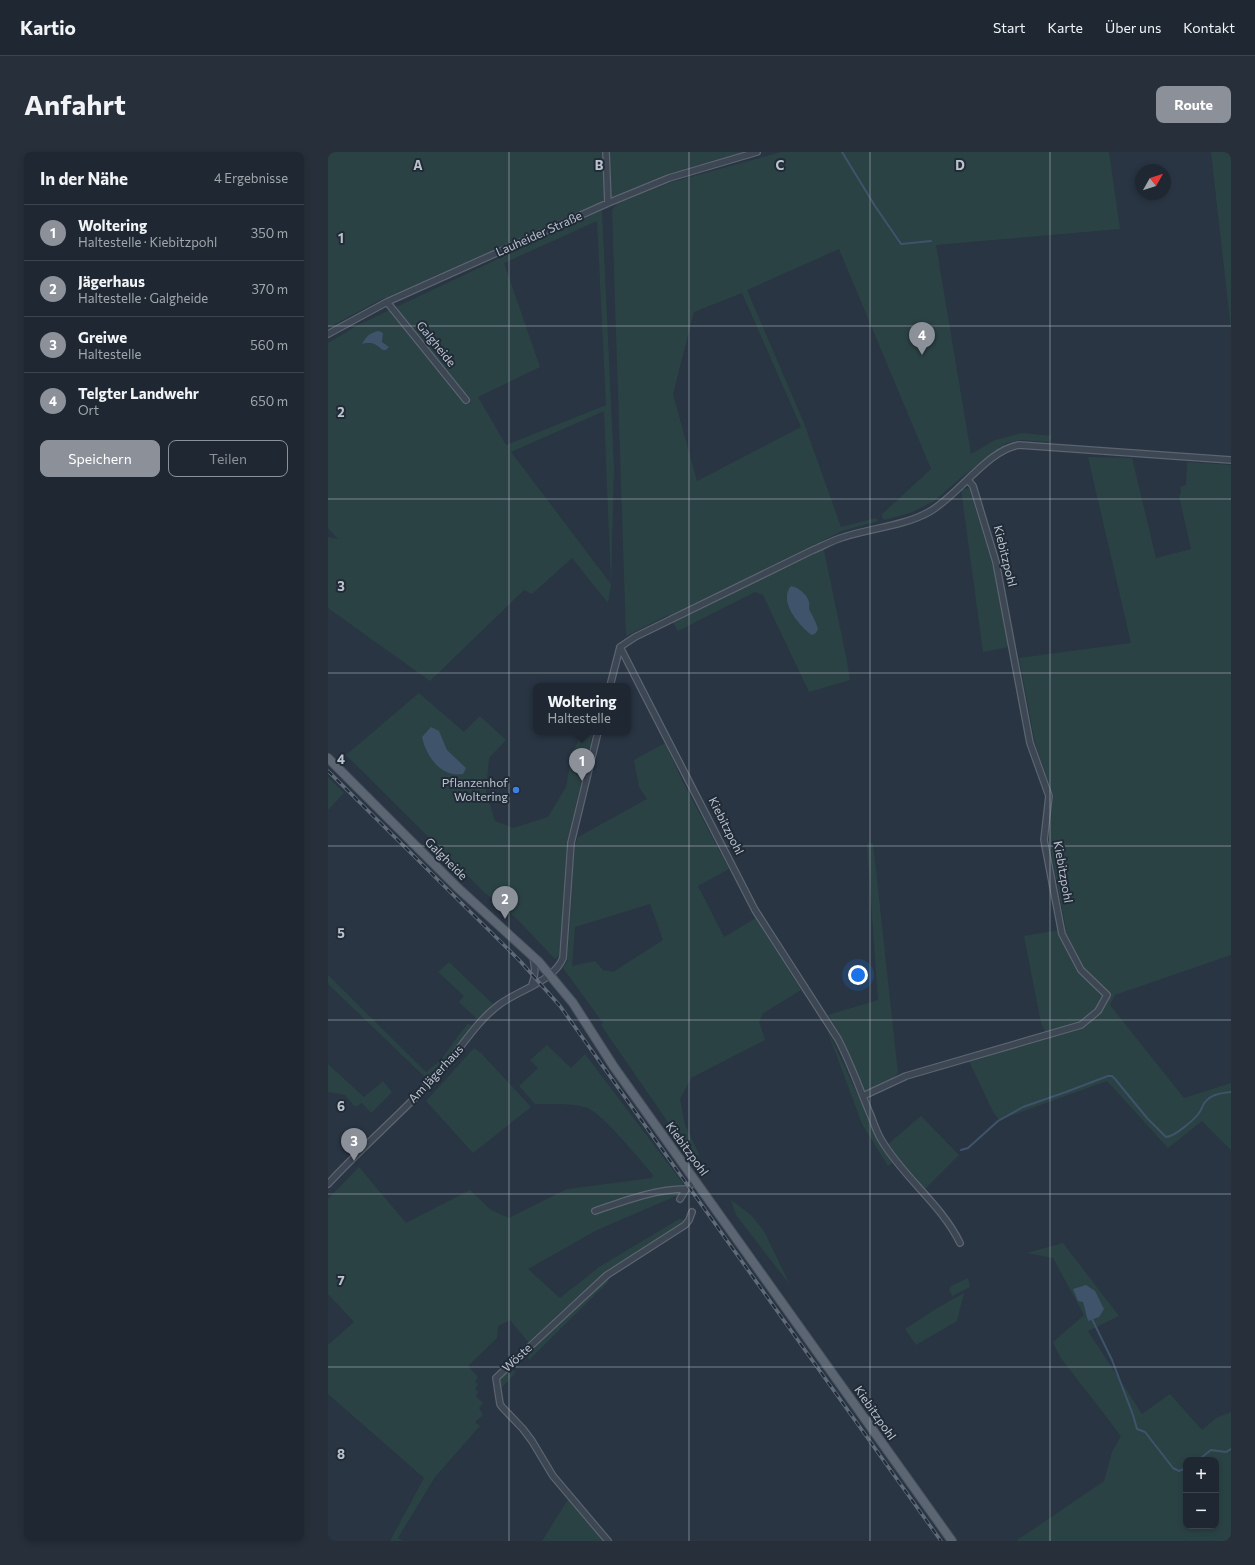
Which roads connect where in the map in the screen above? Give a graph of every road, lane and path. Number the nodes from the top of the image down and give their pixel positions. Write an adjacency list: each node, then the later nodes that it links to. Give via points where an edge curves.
1 (606, 152): 3 (street)
2 (757, 152): 3 (street, Lauheider Straße, via 669,178)
3 (608, 203): 4 (street, Lauheider Straße)
4 (387, 302): 5 (street, Lauheider Straße); 6 (street, Galgheide)
5 (328, 334)
6 (466, 400)
7 (1231, 460): 8 (street, via 1019,445 996,454)
8 (968, 480): 9 (street, via 929,512 830,542 635,637); 16 (street, Kiebitzpohl, via 973,486 996,562 1030,743 1049,796 1044,840 1062,934 1081,970 1107,995 1098,1012 1081,1025 906,1076)
9 (620, 647): 10 (street); 16 (street, Kiebitzpohl, via 755,910 831,1026 849,1060)
10 (611, 683)
11 (597, 735): 14 (street, via 571,843 563,958 560,965)
12 (328, 758): 13 (main road, Galgheide, via 458,888)
13 (532, 956): 14 (main road, Galgheide); 15 (street, via 535,970)
14 (550, 974): 15 (street, Am Jägerhaus); 17 (main road, Kiebitzpohl)
15 (532, 986): 18 (street, Am Jägerhaus, via 496,1007 439,1074)
16 (862, 1096): 23 (street, Kiebitzpohl, via 882,1141 944,1216)
17 (695, 1181): 19 (street); 25 (main road, Kiebitzpohl)
18 (328, 1184)
19 (686, 1189): 20 (street); 21 (street, via 672,1189)
20 (680, 1199)
21 (595, 1211)
22 (692, 1212): 24 (street, Wöste, via 685,1225 607,1275 496,1378 502,1407 524,1429 550,1473)
23 (960, 1243)
24 (608, 1541)
25 (952, 1541)

